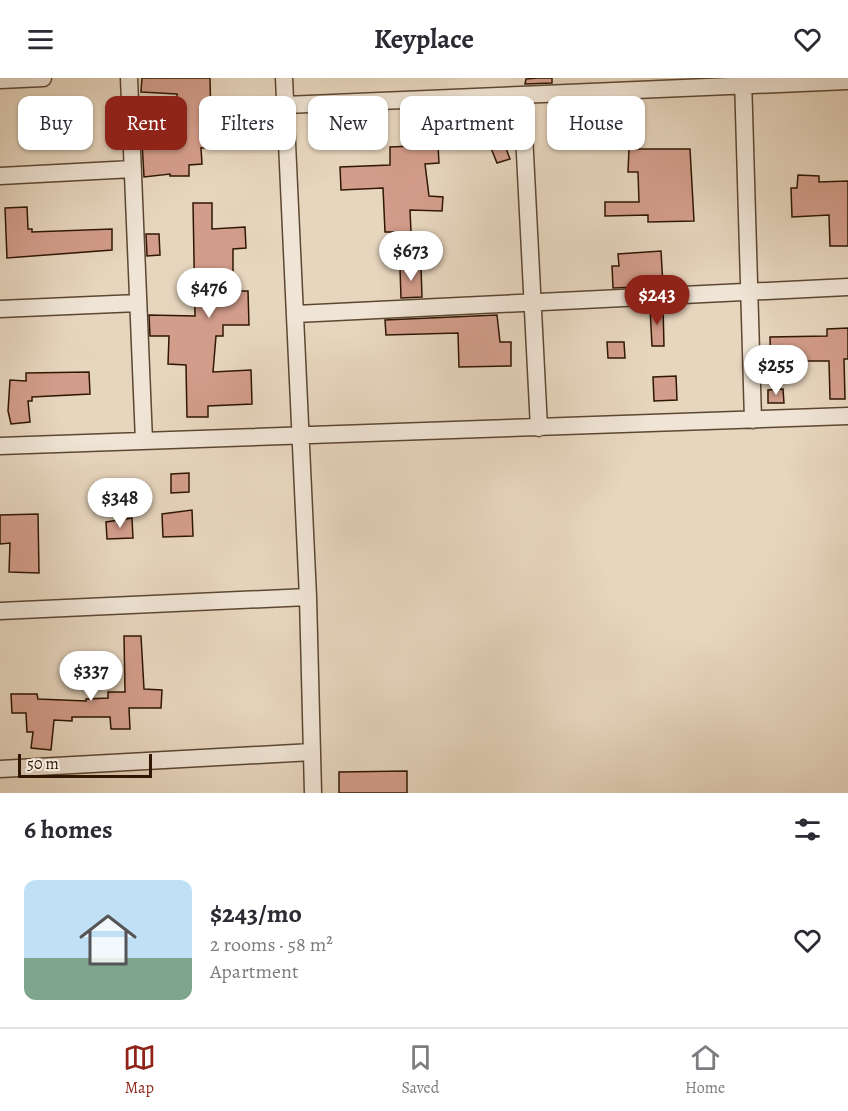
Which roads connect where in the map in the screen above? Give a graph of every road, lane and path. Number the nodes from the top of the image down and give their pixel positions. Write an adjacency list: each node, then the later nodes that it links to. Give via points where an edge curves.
1 (43, 78): 4 (street)
2 (129, 78): 11 (street)
3 (284, 78): 8 (street)
4 (0, 80)
5 (848, 81): 6 (street)
6 (743, 82): 7 (street); 14 (street)
7 (522, 95): 9 (street); 16 (street)
8 (285, 96)
9 (296, 105)
10 (287, 150): 18 (street)
11 (133, 169): 12 (street); 15 (street)
12 (0, 176)
13 (848, 287): 14 (street)
14 (748, 293): 16 (street); 20 (street)
15 (138, 303): 17 (street); 23 (street)
16 (534, 303): 18 (street); 21 (street)
17 (0, 309)
18 (296, 314): 22 (street)
19 (848, 416): 20 (street)
20 (753, 420): 21 (street)
21 (539, 428): 22 (street)
22 (300, 437): 23 (street); 25 (street)
23 (144, 441): 24 (street)
24 (0, 446)
25 (308, 597): 26 (street); 27 (street)
26 (0, 611)
27 (312, 752): 28 (street); 29 (street)
28 (0, 769)
29 (313, 793)

